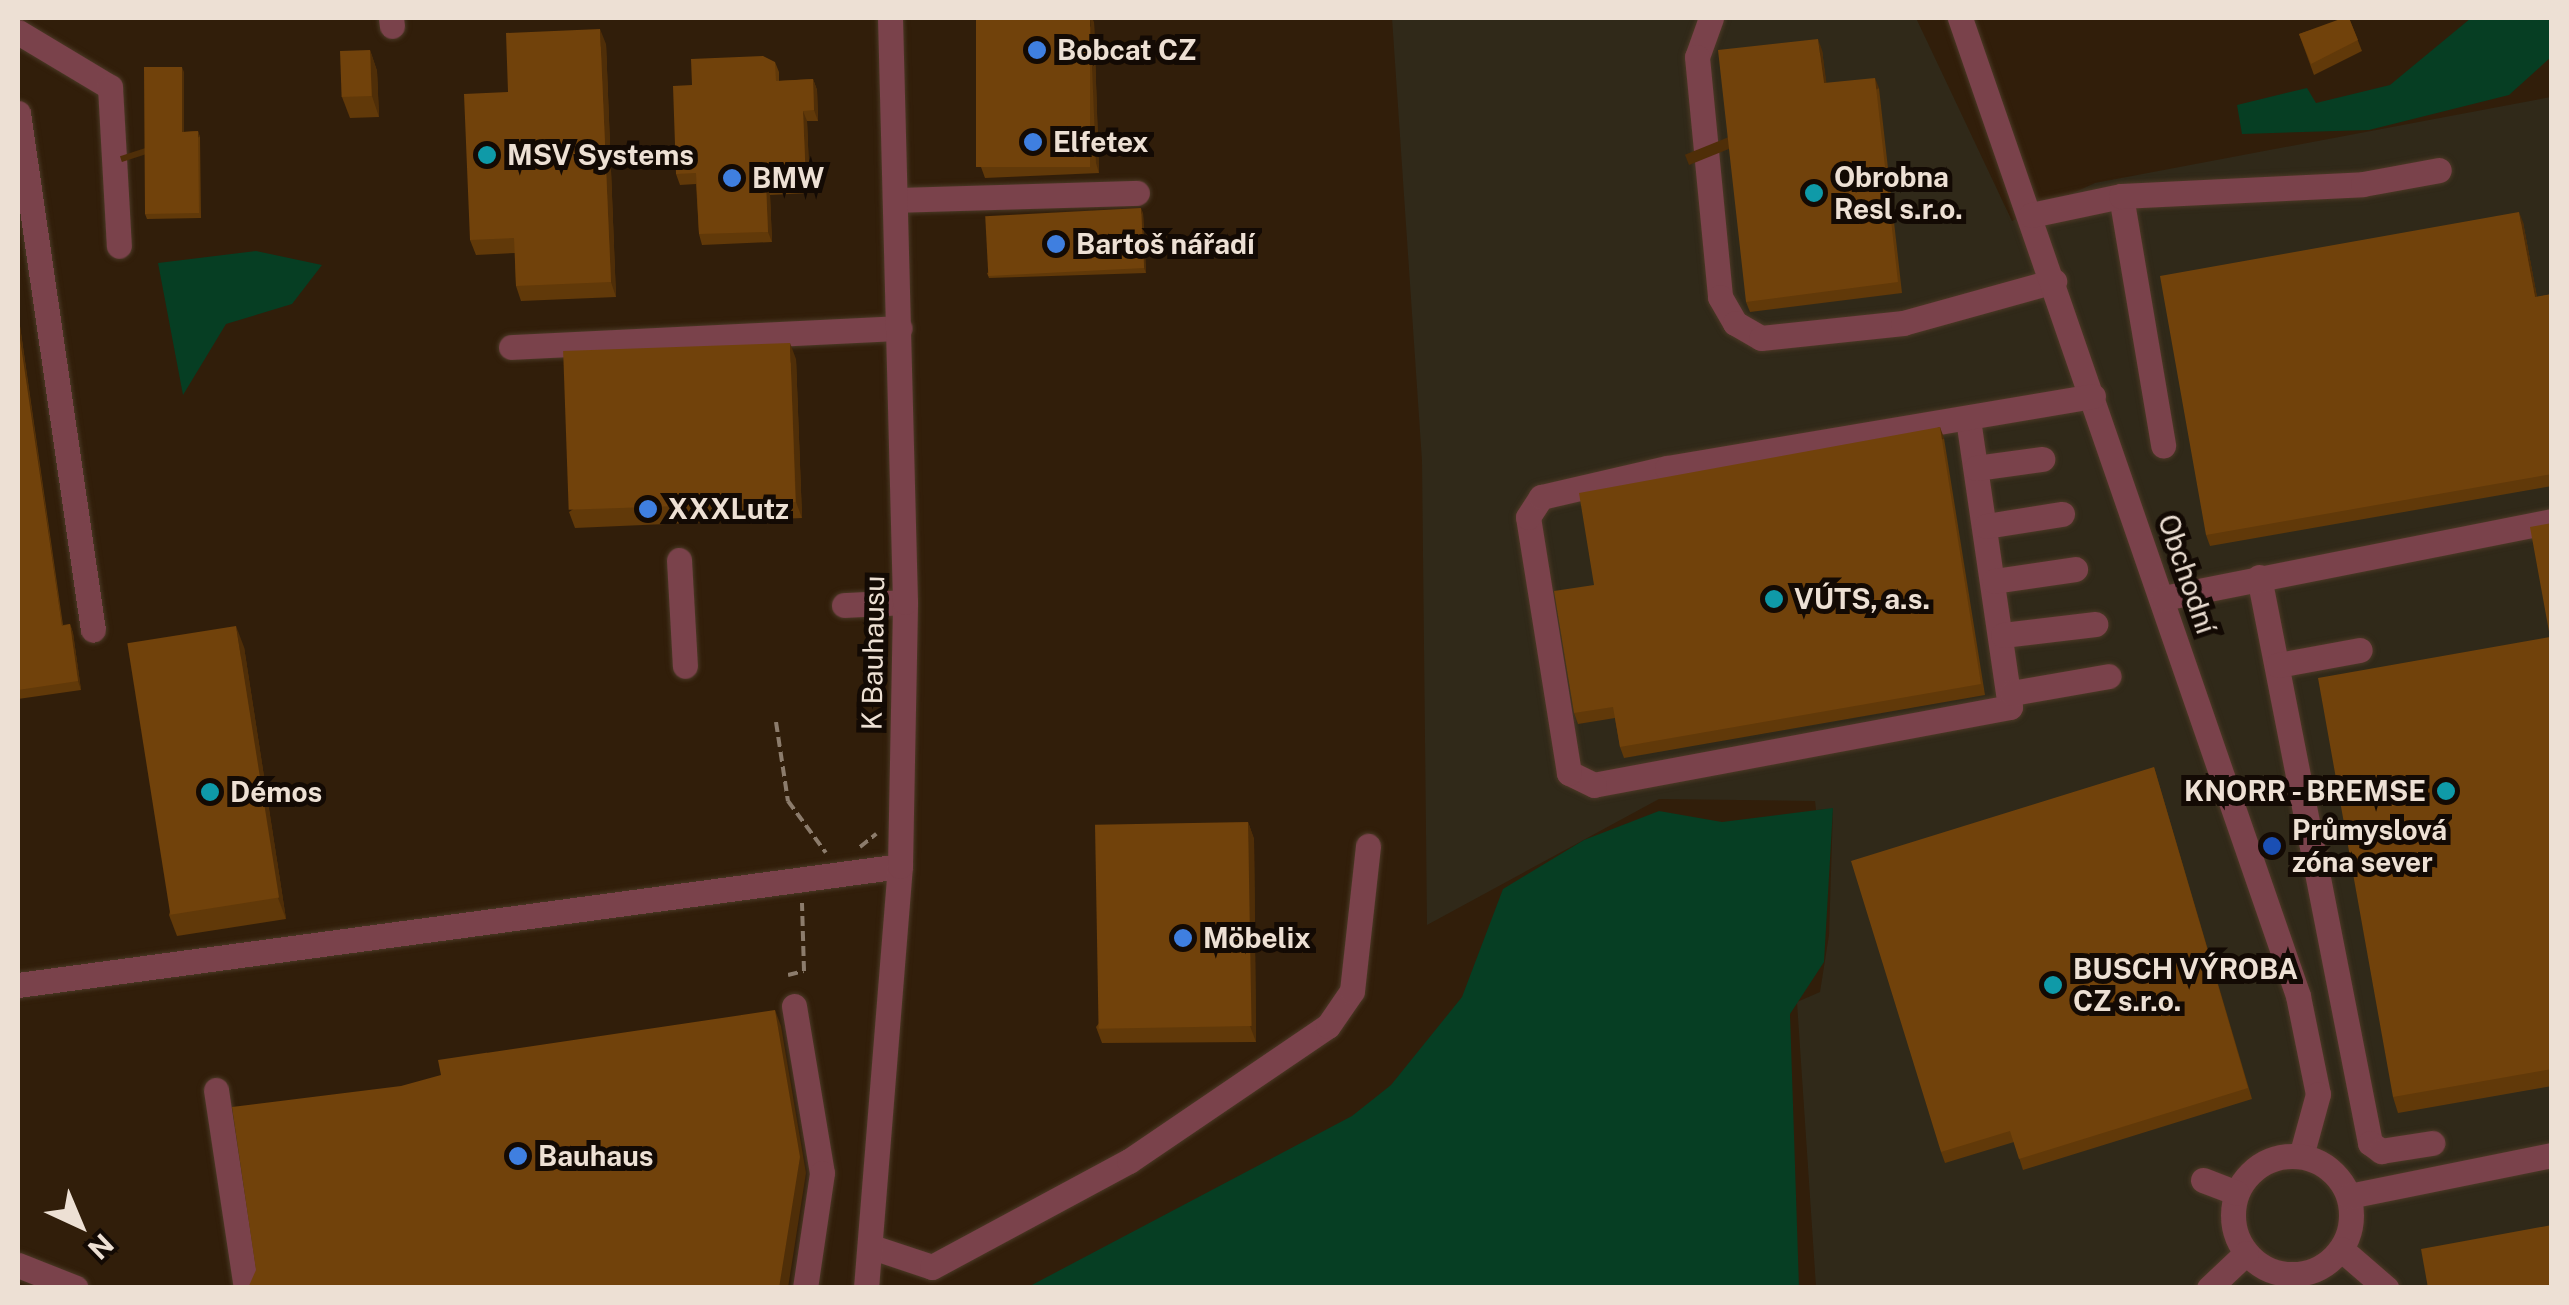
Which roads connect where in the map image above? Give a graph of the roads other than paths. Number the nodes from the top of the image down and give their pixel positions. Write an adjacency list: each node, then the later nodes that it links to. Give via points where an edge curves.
1 (890, 18): 10 (street, K Bauhausu)
2 (1711, 18): 13 (street, via 1697,57 1720,297 1735,323 1761,338 1904,322)
3 (1960, 18): 11 (street, Obchodní)
4 (18, 32): 12 (street, via 110,88)
5 (18, 114): 6 (street)
6 (20, 156): 32 (street)
7 (2439, 170): 9 (street, via 2363,184)
8 (1137, 193): 10 (street)
9 (2121, 196): 11 (street); 18 (street)
10 (895, 200): 14 (street, K Bauhausu)
11 (2031, 215): 13 (street, Obchodní)
12 (119, 246)
13 (2054, 281): 16 (street, Obchodní)
14 (900, 328): 15 (street); 29 (street, K Bauhausu)
15 (511, 347)
16 (2094, 396): 17 (street); 28 (street, Obchodní)
17 (1968, 418): 20 (street); 38 (street, via 1541,497 1528,517 1562,764 1594,785 2007,708)
18 (2163, 445)
19 (2042, 459): 20 (street)
20 (1976, 468): 23 (street)
21 (2062, 514): 23 (street)
22 (2552, 521): 26 (street)
23 (1986, 526): 27 (street)
24 (679, 560): 36 (street)
25 (2075, 568): 27 (street)
26 (2260, 577): 28 (street); 35 (street)
27 (1994, 581): 33 (street)
28 (2163, 598): 46 (street, Obchodní, via 2298,996 2318,1094)
29 (905, 602): 30 (street); 40 (street, K Bauhausu)
30 (844, 606)
31 (2094, 624): 33 (street)
32 (93, 630)
33 (2003, 635): 38 (street)
34 (2360, 650): 35 (street)
35 (2278, 664): 44 (street, via 2370,1144 2380,1151)
36 (685, 666)
37 (2109, 676): 38 (street)
38 (2012, 693)
39 (1368, 846): 50 (street, via 1352,991 1328,1026 1129,1161 932,1267)
40 (900, 866): 41 (street); 50 (street, K Bauhausu)
41 (18, 986)
42 (794, 1006): 56 (street, via 822,1173)
43 (216, 1090): 55 (street)
44 (2432, 1143)
45 (2552, 1155): 49 (street)
46 (2301, 1156): 48 (street, via 2274,1158); 49 (street, via 2322,1163)
47 (2203, 1180): 48 (street)
48 (2236, 1193): 52 (street, via 2234,1224)
49 (2349, 1196): 51 (street)
50 (872, 1247): 57 (street, K Bauhausu)
51 (2341, 1250): 52 (street, via 2315,1269 2283,1274); 59 (street)
52 (2246, 1252): 58 (street)
53 (18, 1265): 54 (street)
54 (76, 1288)
55 (246, 1288)
56 (806, 1288)
57 (866, 1288)
58 (2208, 1288)
59 (2386, 1288)

